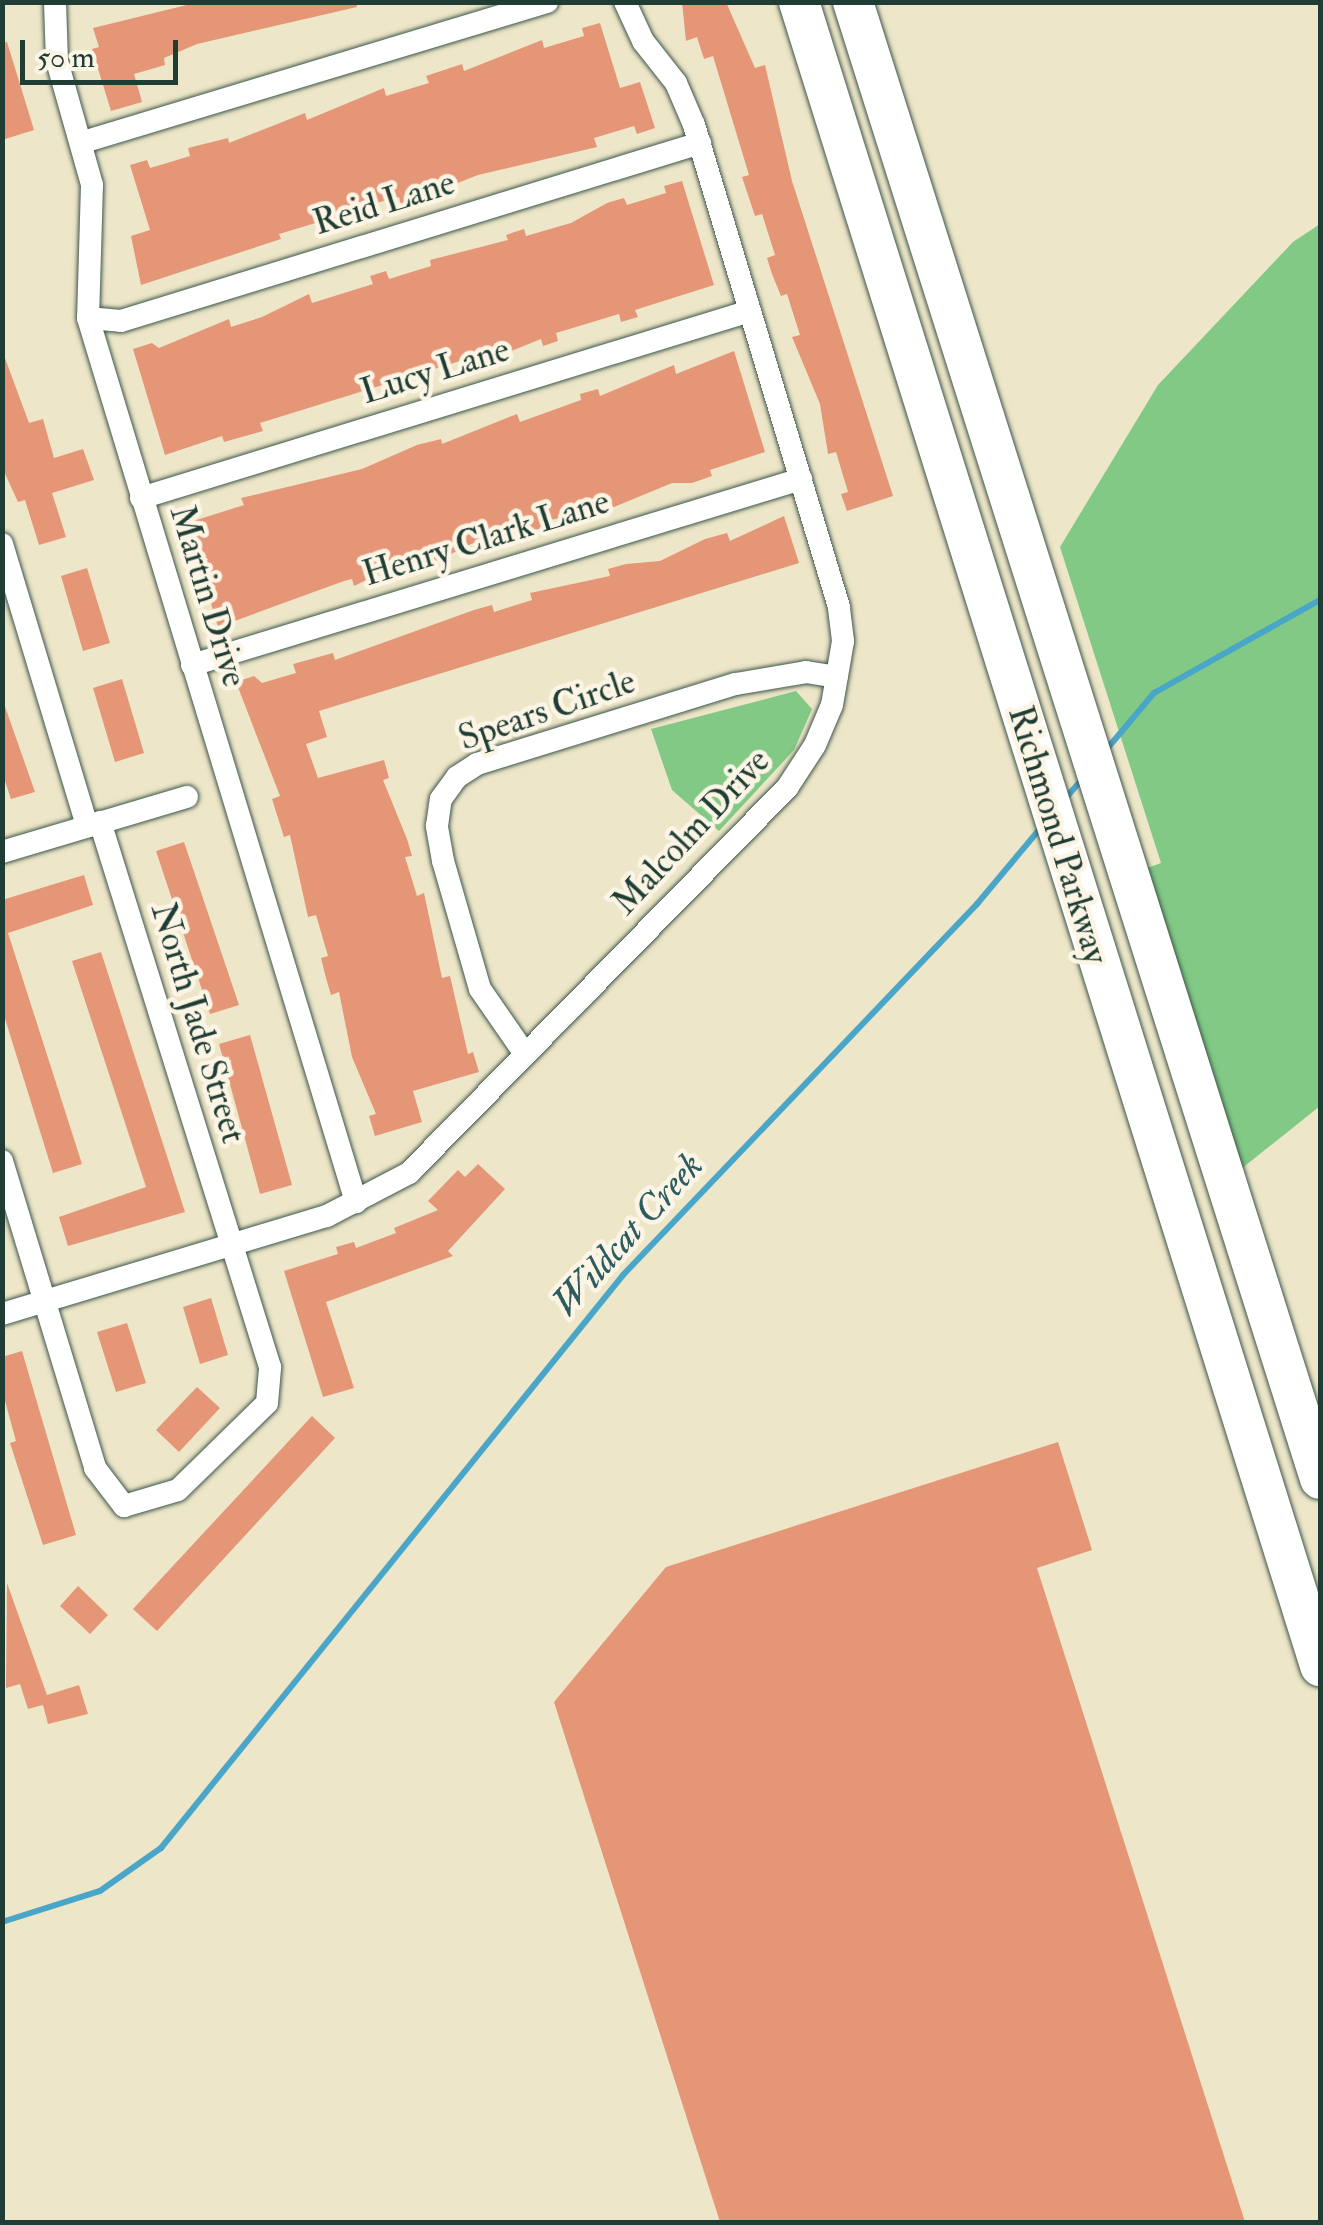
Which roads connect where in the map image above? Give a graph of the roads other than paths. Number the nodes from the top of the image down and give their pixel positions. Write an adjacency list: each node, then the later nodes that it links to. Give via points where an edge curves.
1 (54, 2): 6 (street, Martin Drive, via 57,61)
2 (547, 2): 6 (street)
3 (625, 2): 7 (street, Malcolm Drive, via 676,83)
4 (800, 2): 25 (highway, Richmond Parkway)
5 (853, 2): 24 (highway, Richmond Parkway)
6 (83, 142): 9 (street, Martin Drive, via 92,184)
7 (700, 142): 8 (street, Malcolm Drive); 9 (street, Reid Lane, via 121,321)
8 (750, 312): 10 (street, Malcolm Drive); 11 (street, Lucy Lane)
9 (88, 318): 11 (street, Martin Drive)
10 (800, 479): 13 (street, Henry Clark Lane); 14 (street, Malcolm Drive, via 839,607)
11 (141, 498): 13 (street, Martin Drive)
12 (2, 544): 16 (street, North Jade Street)
13 (192, 665): 20 (street, Martin Drive)
14 (837, 677): 18 (street, Malcolm Drive, via 815,746 787,788); 18 (street, Spears Circle, via 806,672 736,684 477,764 457,777 442,798 437,826 444,861 480,989)
15 (186, 797): 16 (street)
16 (94, 824): 17 (street); 21 (street, North Jade Street)
17 (2, 852)
18 (525, 1054): 20 (street, Malcolm Drive, via 409,1173)
19 (2, 1161): 22 (street)
20 (356, 1202): 21 (street, Malcolm Drive)
21 (229, 1245): 22 (street, Malcolm Drive); 22 (street, North Jade Street, via 270,1368 266,1403 178,1490 124,1506 95,1468)
22 (45, 1301): 23 (street, Malcolm Drive)
23 (2, 1314)
24 (1320, 1479)
25 (1320, 1666)

